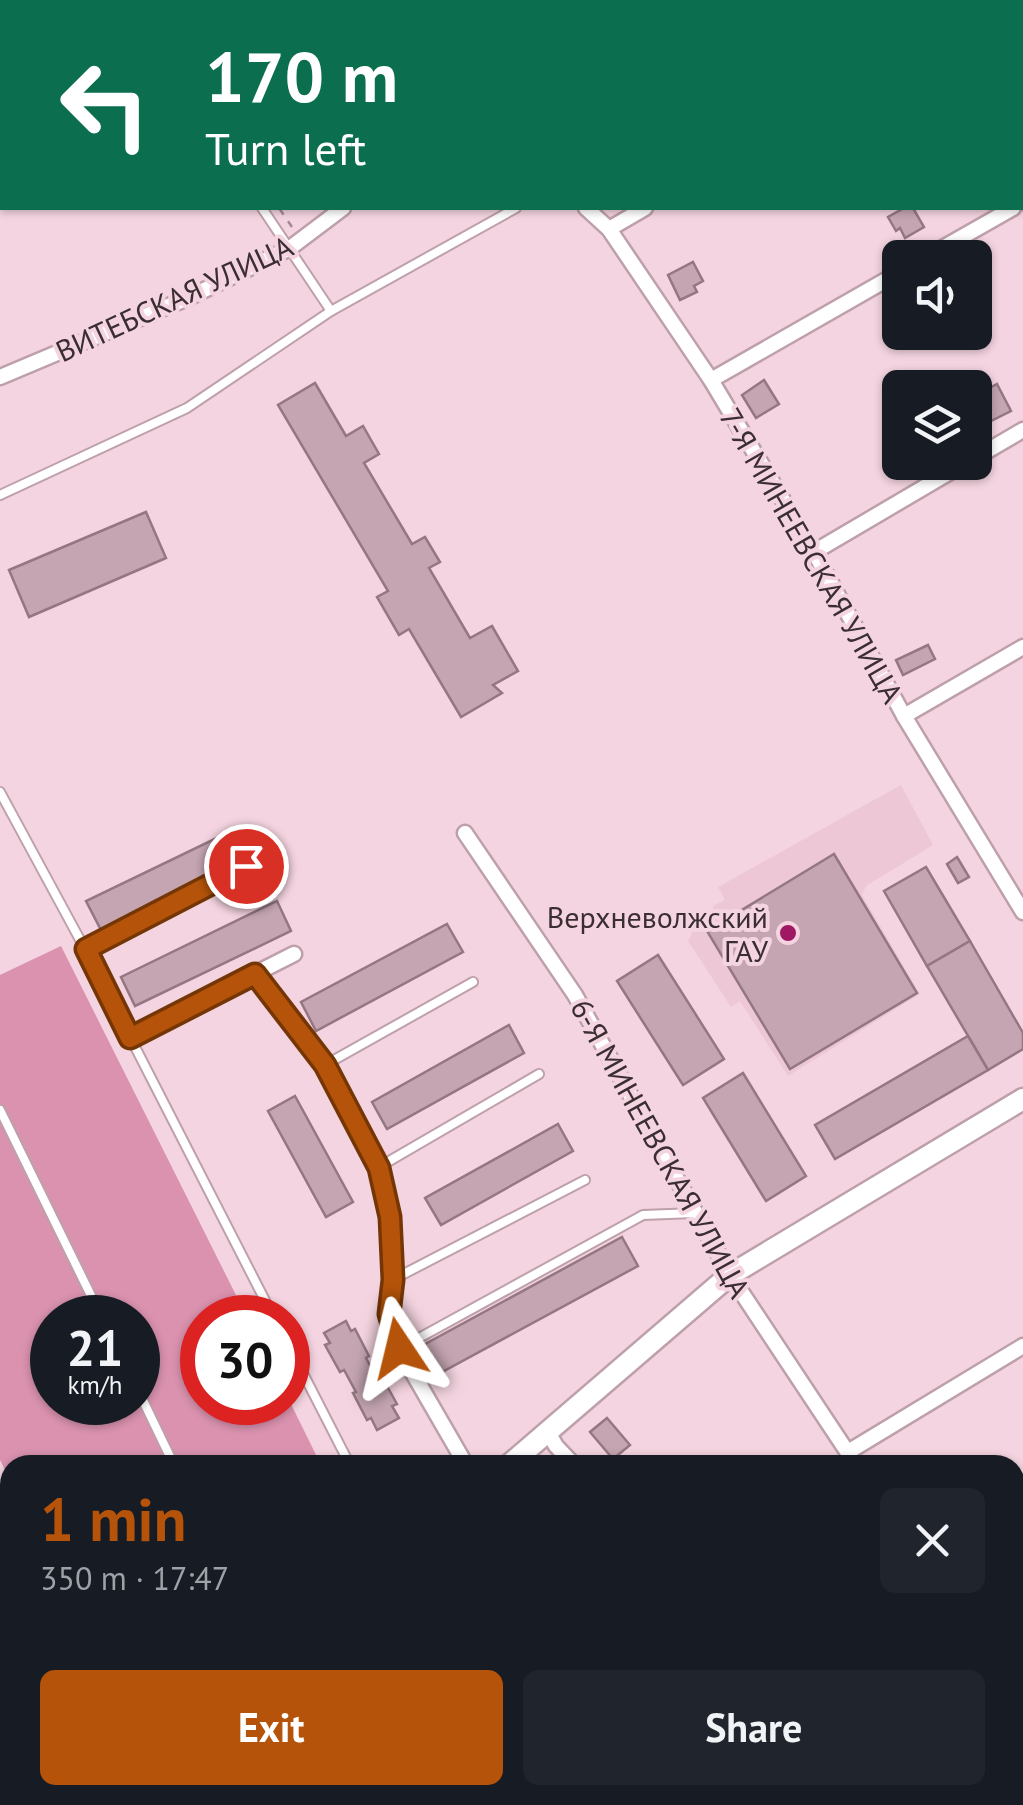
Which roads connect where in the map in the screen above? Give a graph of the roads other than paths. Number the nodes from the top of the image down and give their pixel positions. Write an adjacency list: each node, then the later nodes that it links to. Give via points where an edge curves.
1 (264, 210): 9 (lane)
2 (339, 210): 9 (street, ВИТЕБСКАЯ УЛИЦА)
3 (512, 210): 11 (lane)
4 (588, 210): 7 (street, 7-Я МИНЕЕВСКАЯ УЛИЦА)
5 (642, 210): 7 (street)
6 (1009, 210): 8 (street)
7 (609, 229): 13 (street, 7-Я МИНЕЕВСКАЯ УЛИЦА)
8 (957, 240)
9 (296, 244): 11 (lane); 12 (street, ВИТЕБСКАЯ УЛИЦА)
10 (882, 282): 13 (street)
11 (331, 311): 17 (lane, via 187,408)
12 (0, 377)
13 (710, 380): 18 (street, 7-Я МИНЕЕВСКАЯ УЛИЦА)
14 (1023, 430): 15 (street)
15 (992, 448)
16 (936, 480): 18 (street)
17 (0, 495)
18 (814, 552): 20 (street, 7-Я МИНЕЕВСКАЯ УЛИЦА)
19 (1023, 647): 20 (street)
20 (904, 716): 24 (street, 7-Я МИНЕЕВСКАЯ УЛИЦА)
21 (0, 792): 26 (lane)
22 (465, 833): 37 (street, 6-Я МИНЕЕВСКАЯ УЛИЦА, via 576,995)
23 (246, 866): 26 (lane)
24 (1018, 890): 25 (street, 7-Я МИНЕЕВСКАЯ УЛИЦА)
25 (1023, 912)
26 (86, 949): 30 (street)
27 (294, 954): 28 (street)
28 (255, 974): 30 (street); 31 (street)
29 (473, 982): 31 (lane)
30 (130, 1038): 41 (lane)
31 (325, 1065): 35 (street)
32 (540, 1074): 35 (lane)
33 (1023, 1099): 38 (street)
34 (0, 1110): 40 (lane)
35 (379, 1168): 39 (street)
36 (585, 1180): 39 (lane)
37 (696, 1213): 38 (street, 6-Я МИНЕЕВСКАЯ УЛИЦА); 43 (lane, via 643,1215)
38 (730, 1275): 46 (street); 52 (street, 6-Я МИНЕЕВСКАЯ УЛИЦА)
39 (393, 1280): 43 (street, via 389,1314)
40 (91, 1295)
41 (262, 1295)
42 (1023, 1346): 53 (street)
43 (399, 1348): 49 (street)
44 (310, 1387): 48 (lane)
45 (155, 1425): 47 (lane)
46 (548, 1432): 50 (street); 51 (street)
47 (169, 1455)
48 (345, 1455)
49 (460, 1455)
50 (521, 1455)
51 (565, 1455)
52 (850, 1455)
53 (857, 1455)

